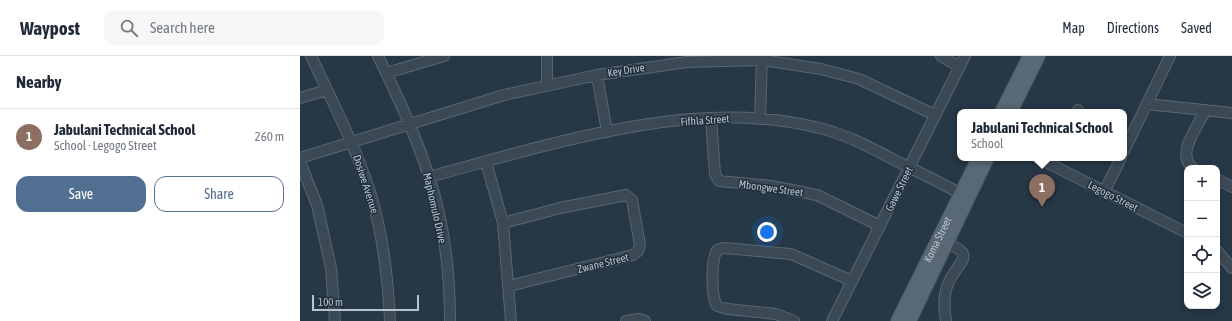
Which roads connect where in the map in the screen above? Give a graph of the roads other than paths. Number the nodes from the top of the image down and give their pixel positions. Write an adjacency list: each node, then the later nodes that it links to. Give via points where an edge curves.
1 (311, 56): 15 (street, Dosiwe Avenue)
2 (378, 56): 12 (street, Maphomulo Drive)
3 (444, 56): 12 (street)
4 (547, 56): 14 (street)
5 (941, 56): 11 (street)
6 (965, 56): 11 (street, Gawe Street)
7 (1029, 56): 18 (main road)
8 (1039, 56): 19 (main road)
9 (1170, 56): 17 (street)
10 (762, 58): 13 (street, Key Drive, via 687,62); 22 (street, Key Drive, via 854,78); 24 (street)
11 (960, 67): 22 (street, Gawe Street)
12 (386, 73): 25 (street, Maphomulo Drive)
13 (597, 75): 14 (street, Key Drive); 26 (street)
14 (547, 84): 25 (street, Key Drive)
15 (327, 90): 16 (street); 27 (street, Dosiwe Avenue)
16 (300, 98)
17 (1147, 104): 20 (street); 28 (street)
18 (1002, 109)
19 (1012, 109)
20 (1206, 110): 21 (street); 36 (street, via 1186,148 1187,160)
21 (1232, 113)
22 (935, 115): 37 (street, Gawe Street)
23 (711, 118): 24 (street, Fifhla Street); 26 (street, Fifhla Street); 44 (street, Mbongwe Street, via 715,174 719,180 817,195)
24 (760, 119): 37 (street, Fifhla Street, via 815,127 845,136)
25 (409, 124): 27 (street, Key Drive); 38 (street, Maphomulo Drive)
26 (607, 132): 34 (street, Fifhla Street, via 533,148)
27 (352, 142): 29 (street, Key Drive); 52 (street, Dosiwe Avenue, via 379,225 388,273)
28 (1127, 145)
29 (300, 158)
30 (977, 161): 42 (main road, Koma Street)
31 (986, 161): 42 (main road, Koma Street)
32 (1119, 161): 41 (street)
33 (300, 162): 51 (street, via 317,205 331,268)
34 (486, 162): 38 (street, Fifhla Street); 43 (street)
35 (1054, 162): 41 (street, Legogo Street)
36 (1191, 165)
37 (909, 168): 42 (street, Fifhla Street); 44 (street, Gawe Street)
38 (429, 177): 53 (street, Maphomulo Drive, via 447,264)
39 (1220, 181): 40 (street)
40 (1232, 187)
41 (1104, 192): 45 (street, Legogo Street)
42 (965, 197): 46 (main road, Koma Street)
43 (503, 223): 50 (street); 50 (street, Zwane Street, via 560,208 628,195 632,200 640,245 636,254)
44 (880, 226): 49 (street, Gawe Street)
45 (1184, 232)
46 (943, 243): 59 (main road, Koma Street); 60 (main road, Koma Street); 61 (street, via 961,250 963,258 958,270 949,280 946,291)
47 (1220, 254): 48 (street)
48 (1232, 268)
49 (852, 281): 57 (street, via 800,257 785,253 724,248 717,250 714,256 713,296 717,306 776,314); 58 (street, Gawe Street)
50 (509, 286): 54 (street)
51 (335, 321)
52 (390, 321)
53 (450, 321)
54 (511, 321)
55 (626, 321): 56 (street)
56 (645, 321)
57 (794, 321)
58 (832, 321)
59 (897, 321)
60 (910, 321)
61 (946, 321)

